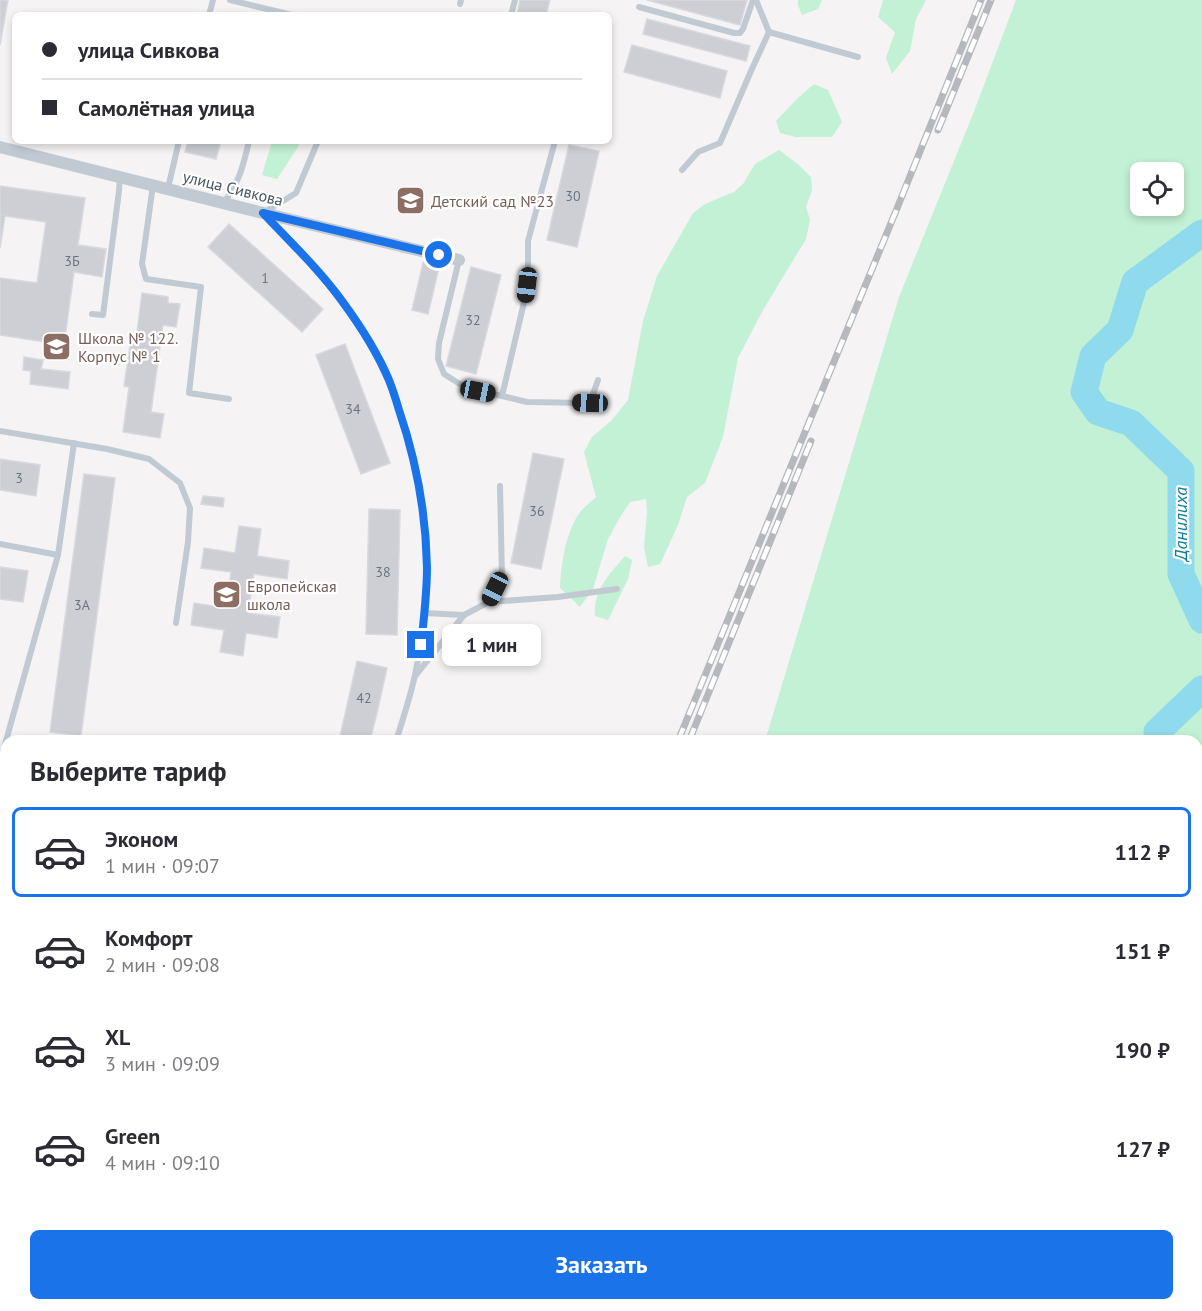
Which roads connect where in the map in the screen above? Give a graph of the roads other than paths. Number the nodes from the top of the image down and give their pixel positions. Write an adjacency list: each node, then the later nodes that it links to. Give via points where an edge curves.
1 (230, 0): 4 (lane)
2 (754, 0): 3 (lane, via 740,33); 5 (lane)
3 (639, 7)
4 (280, 12)
5 (770, 32): 6 (lane); 12 (lane, via 720,143 699,152)
6 (858, 57)
7 (178, 144): 15 (lane)
8 (248, 144): 16 (lane, via 241,173)
9 (317, 144): 17 (lane, via 296,193)
10 (554, 144): 21 (lane, via 528,241 525,298)
11 (0, 147): 13 (street, улица Сивкова)
12 (682, 170)
13 (120, 176): 14 (street, улица Сивкова); 19 (lane, via 103,315)
14 (153, 184): 15 (street, улица Сивкова); 22 (lane, via 142,264 146,279 201,287 189,393)
15 (168, 188): 16 (street, улица Сивкова)
16 (224, 202): 17 (street, улица Сивкова)
17 (263, 213): 18 (street, улица Сивкова); 30 (lane, via 343,303 389,380 421,492 427,569)
18 (459, 260): 21 (lane, via 438,358 444,374 460,384)
19 (92, 314)
20 (598, 380): 21 (lane, via 590,403 527,402)
21 (502, 396)
22 (230, 399)
23 (0, 431): 24 (lane)
24 (74, 443): 27 (lane); 32 (lane, via 149,459 180,483 190,508)
25 (500, 486): 29 (lane, via 502,577)
26 (0, 544): 27 (lane)
27 (58, 555): 34 (lane)
28 (617, 589): 29 (lane)
29 (489, 602): 31 (lane)
30 (424, 613): 31 (lane); 33 (lane)
31 (464, 615): 33 (lane)
32 (176, 623)
33 (415, 676): 35 (lane)
34 (8, 735)
35 (398, 735)

